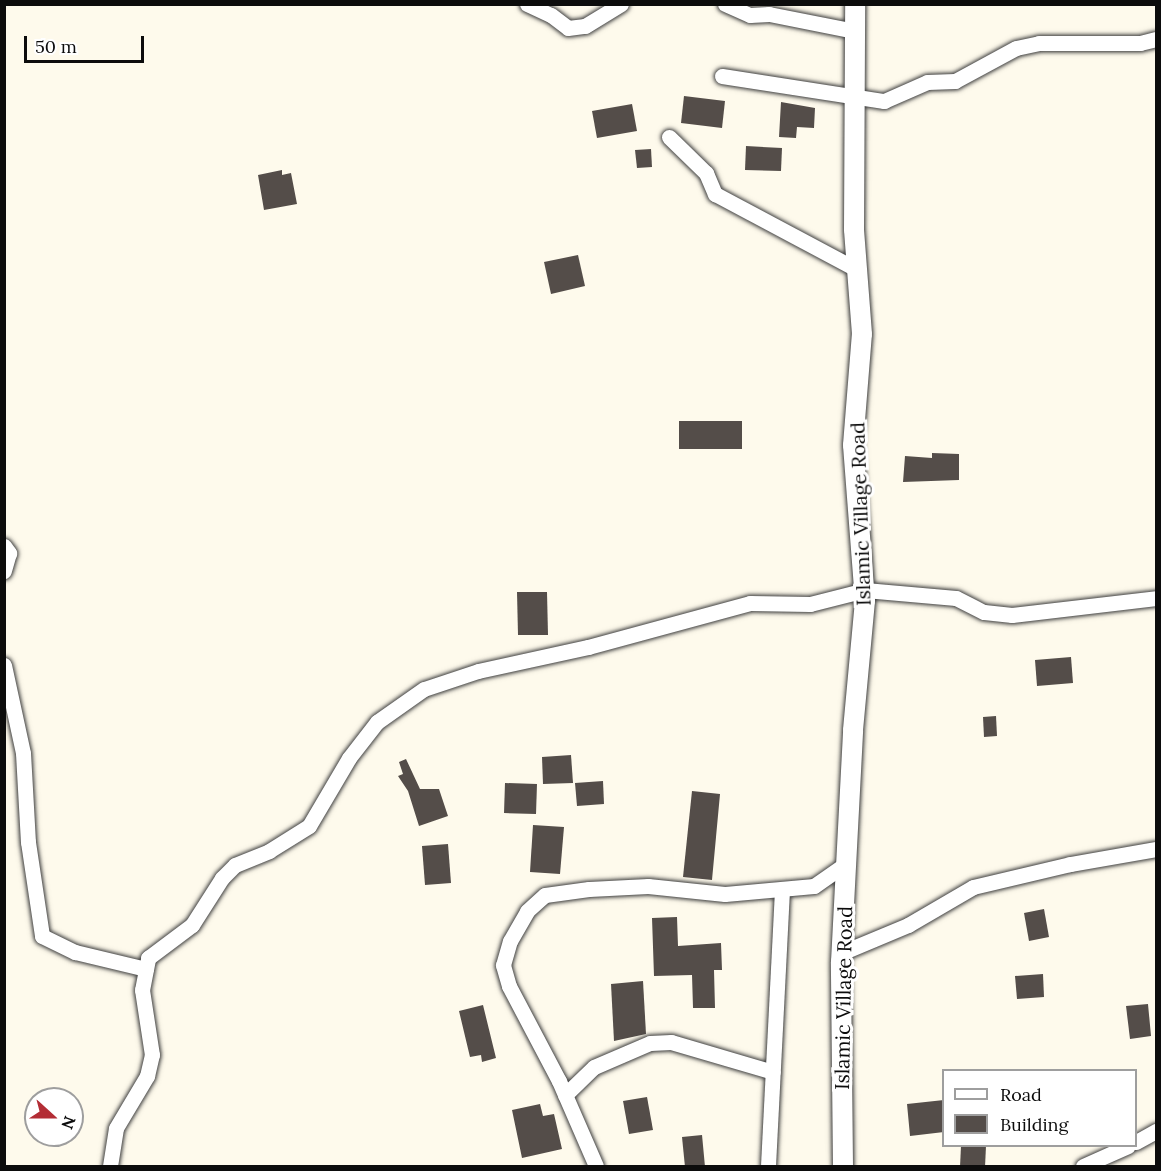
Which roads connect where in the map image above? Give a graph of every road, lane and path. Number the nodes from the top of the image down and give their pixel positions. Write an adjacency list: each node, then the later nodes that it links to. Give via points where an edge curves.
1 (527, 4): 2 (street, via 568,28 585,26)
2 (621, 4)
3 (725, 4): 5 (street, via 750,15 769,14)
4 (855, 4): 5 (street, Islamic Village Road)
5 (855, 31): 8 (street, Islamic Village Road)
6 (1156, 39): 8 (street, via 1140,43 1040,43 1016,48 955,81 927,82 884,101)
7 (722, 76): 8 (street)
8 (855, 94): 10 (street, Islamic Village Road, via 854,229)
9 (669, 137): 10 (street, via 706,173 715,194)
10 (858, 270): 13 (street, Islamic Village Road, via 862,334 853,445)
11 (4, 546): 12 (street, via 9,553)
12 (4, 571)
13 (865, 590): 14 (street, via 956,598 984,612 1012,615); 17 (street, Islamic Village Road); 20 (street, via 810,604 750,603 588,648 478,671 424,689 377,722 349,758 309,826 269,851 235,865 192,925 148,958)
14 (1156, 598)
15 (4, 665): 20 (street, via 23,753 27,842 42,936 75,952)
16 (1156, 849): 19 (street, via 973,887 908,925)
17 (846, 864): 18 (street, via 814,885); 19 (street, Islamic Village Road)
18 (783, 890): 21 (street); 22 (street, via 725,894 648,886 589,889 546,895 527,911 510,941 503,965 509,986)
19 (841, 953): 29 (street, Islamic Village Road)
20 (146, 969): 26 (street, via 142,990 152,1055 147,1077 116,1128)
21 (773, 1072): 22 (street, via 671,1042 650,1043 594,1067); 28 (street)
22 (565, 1095): 27 (street)
23 (1156, 1131): 24 (street)
24 (1137, 1141)
25 (1126, 1147): 30 (street)
26 (110, 1167)
27 (596, 1167)
28 (768, 1167)
29 (843, 1167)
30 (1083, 1167)

